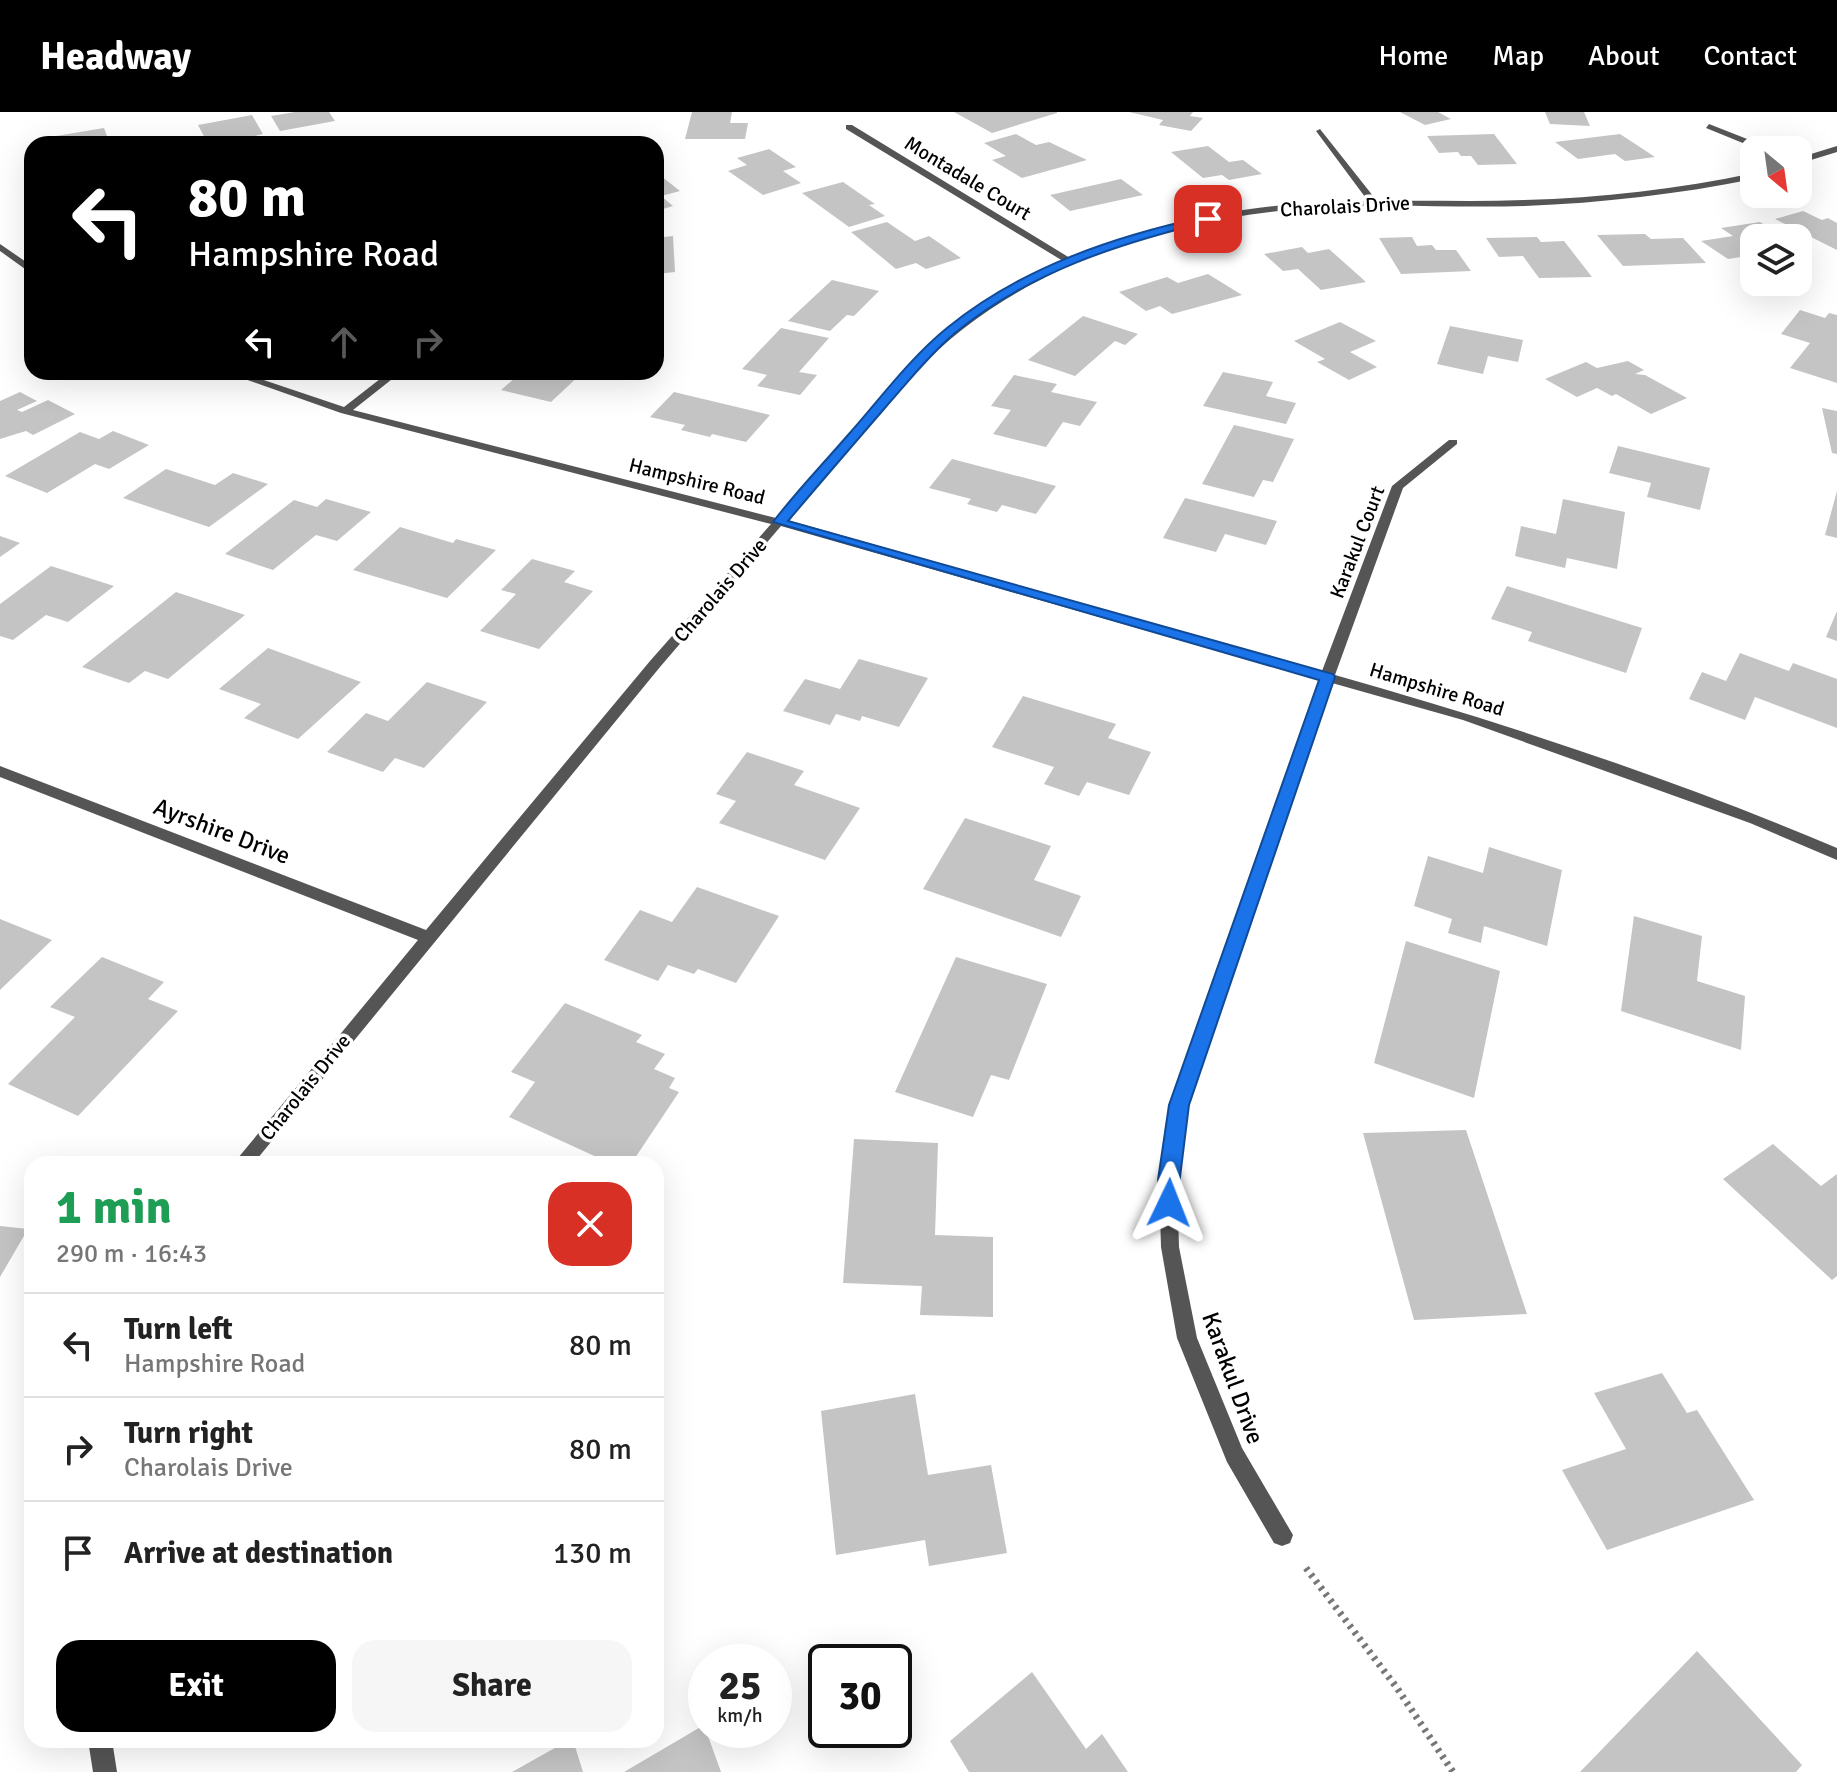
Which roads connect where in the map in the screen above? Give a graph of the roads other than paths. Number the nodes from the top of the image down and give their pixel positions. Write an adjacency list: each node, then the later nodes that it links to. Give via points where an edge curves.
1 (1709, 126): 4 (street)
2 (849, 127): 10 (street, Montadale Court)
3 (1320, 131): 8 (street)
4 (1740, 139)
5 (1837, 149): 6 (street)
6 (1812, 157)
7 (1740, 179): 8 (street, Charolais Drive, via 1593,200)
8 (1374, 203): 10 (street, Charolais Drive, via 1301,206 1208,219)
9 (0, 247): 11 (street)
10 (1067, 260): 16 (street, Charolais Drive, via 951,331)
11 (24, 265)
12 (254, 380): 14 (street, Hampshire Road)
13 (386, 380): 14 (street)
14 (345, 411): 16 (street, Hampshire Road)
15 (1453, 442): 17 (street, Karakul Court, via 1398,486)
16 (779, 522): 17 (street, Hampshire Road); 20 (street, Charolais Drive)
17 (1327, 677): 19 (street, Hampshire Road, via 1468,717 1755,819); 22 (street, Karakul Drive, via 1179,1105 1168,1180 1170,1247 1187,1338 1234,1455)
18 (0, 771): 20 (street, Ayrshire Drive)
19 (1837, 854)
20 (427, 937): 21 (street, Charolais Drive)
21 (249, 1156)
22 (1282, 1535)
23 (101, 1748): 24 (street)
24 (105, 1772)

